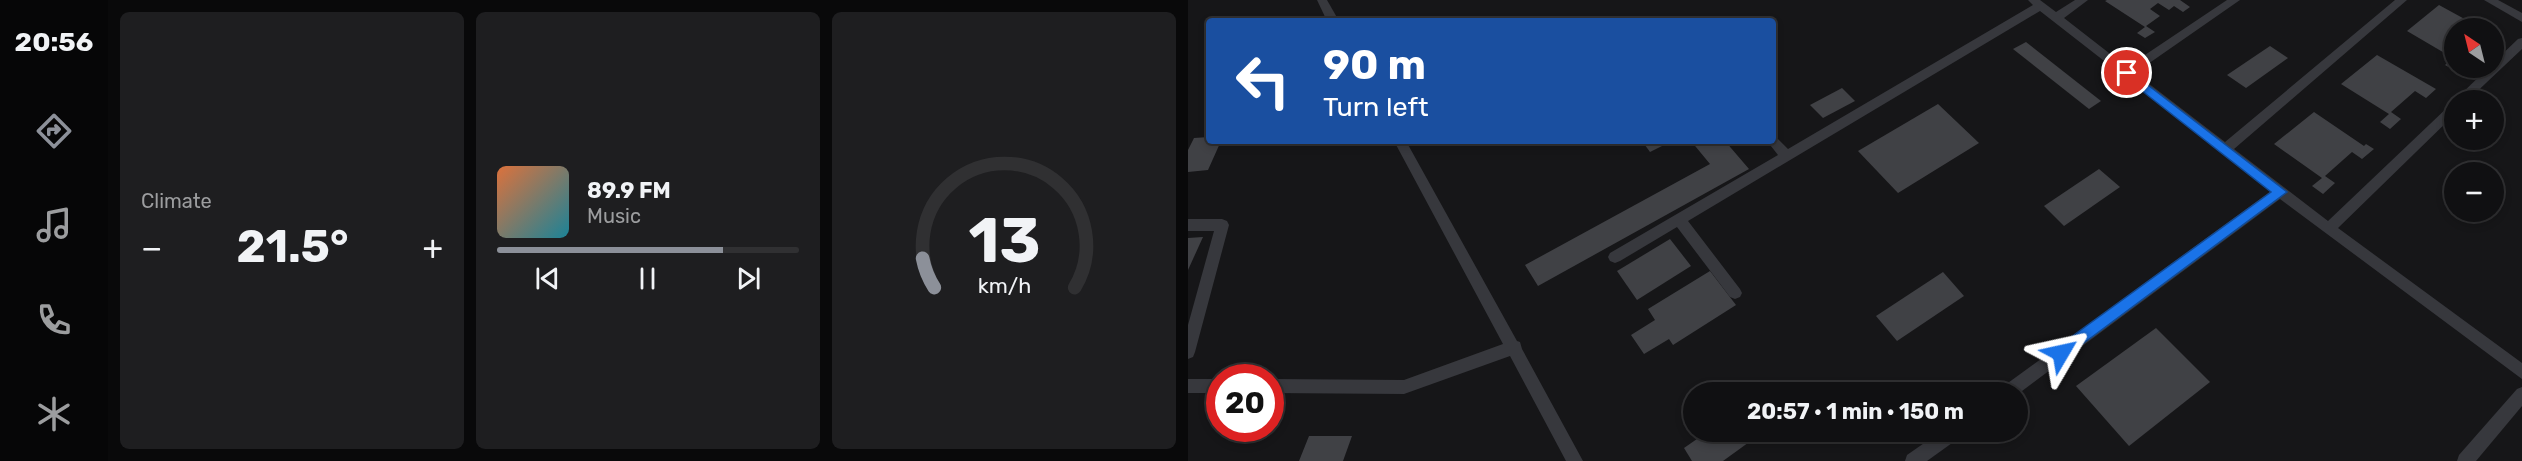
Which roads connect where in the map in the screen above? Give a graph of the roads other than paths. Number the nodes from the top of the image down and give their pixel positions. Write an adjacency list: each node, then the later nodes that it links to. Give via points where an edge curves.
1 (1322, 0): 7 (lane)
2 (2083, 0): 8 (lane)
3 (2235, 0): 11 (lane)
4 (2402, 0): 16 (lane)
5 (2489, 0): 9 (lane)
6 (2037, 3): 8 (lane); 17 (lane)
7 (1331, 18)
8 (2056, 18): 11 (lane)
9 (2522, 18)
10 (2522, 42): 12 (lane)
11 (2127, 73): 16 (lane)
12 (2472, 90)
13 (2444, 118): 21 (lane)
14 (1402, 144): 24 (lane)
15 (1776, 144): 17 (lane)
16 (2225, 149): 18 (lane)
17 (1787, 156): 19 (lane)
18 (2280, 192): 21 (lane); 27 (lane)
19 (1679, 219): 22 (lane); 23 (lane)
20 (1188, 225): 25 (lane, via 1222,225)
21 (2329, 229): 26 (lane)
22 (1615, 257)
23 (1735, 293)
24 (1515, 347): 30 (lane, via 1404,387); 33 (lane)
25 (1188, 352)
26 (2522, 372)
27 (2021, 382)
28 (1188, 386): 29 (lane)
29 (1206, 386)
30 (1284, 386)
31 (2522, 394): 35 (lane)
32 (1939, 442): 34 (lane)
33 (1575, 461)
34 (1913, 461)
35 (2465, 461)

